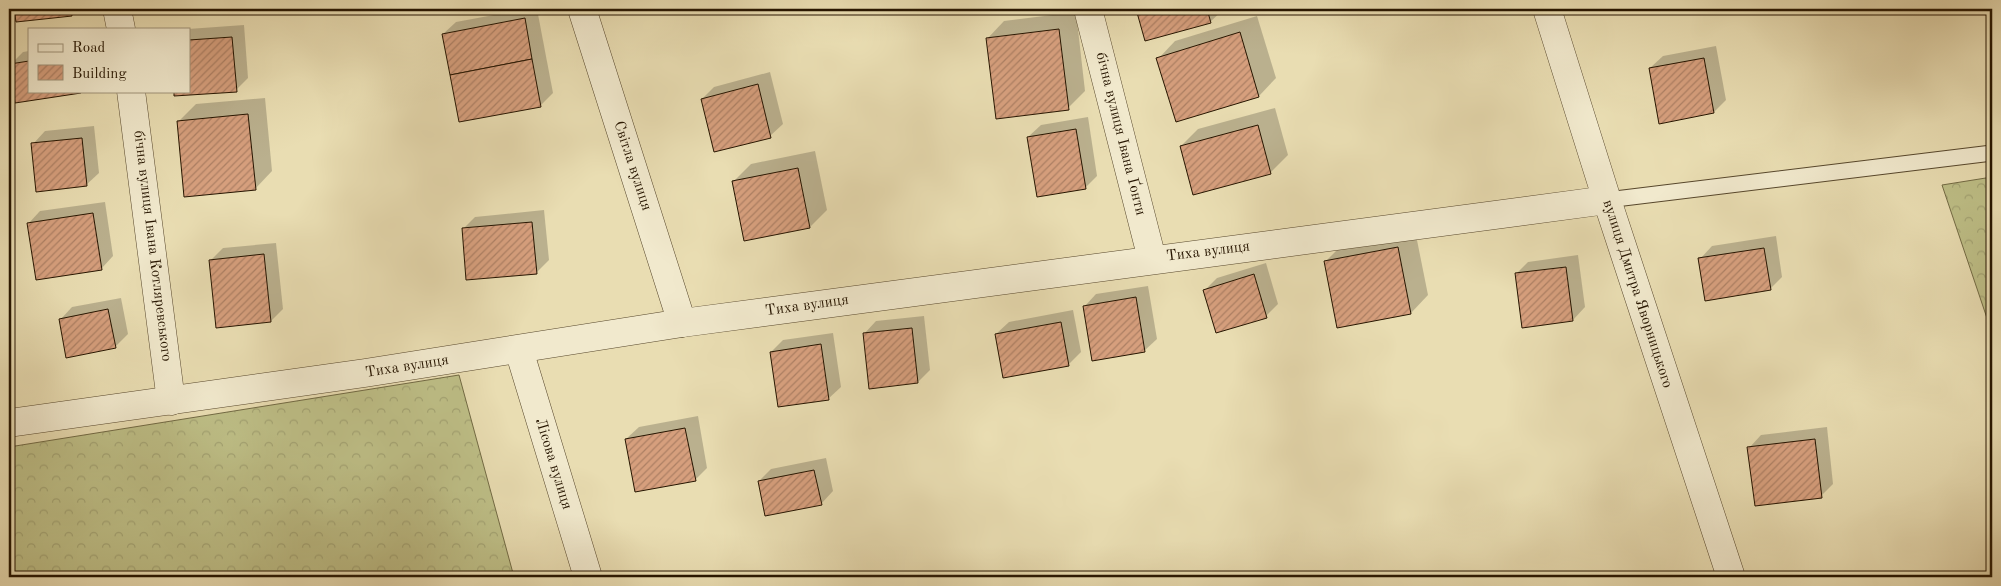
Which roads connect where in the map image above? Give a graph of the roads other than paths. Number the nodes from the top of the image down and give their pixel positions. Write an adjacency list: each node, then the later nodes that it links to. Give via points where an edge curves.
1 (118, 9): 5 (street)
2 (582, 9): 10 (street, Світла вулиця)
3 (1088, 9): 9 (street, бічна вулиця Івана Ґонти)
4 (1548, 9): 8 (street, вулиця Дмитра Яворницького)
5 (121, 28)
6 (131, 92): 12 (street, бічна вулиця Івана Котляревського)
7 (1992, 153): 8 (lane)
8 (1606, 200): 9 (street, Тиха вулиця); 15 (street, вулиця Дмитра Яворницького)
9 (1152, 259): 10 (street, Тиха вулиця)
10 (682, 323): 11 (street, Тиха вулиця)
11 (519, 350): 12 (street, Тиха вулиця); 14 (street, Лісова вулиця)
12 (171, 401): 13 (street, Тиха вулиця)
13 (9, 422)
14 (588, 577)
15 (1730, 577)

